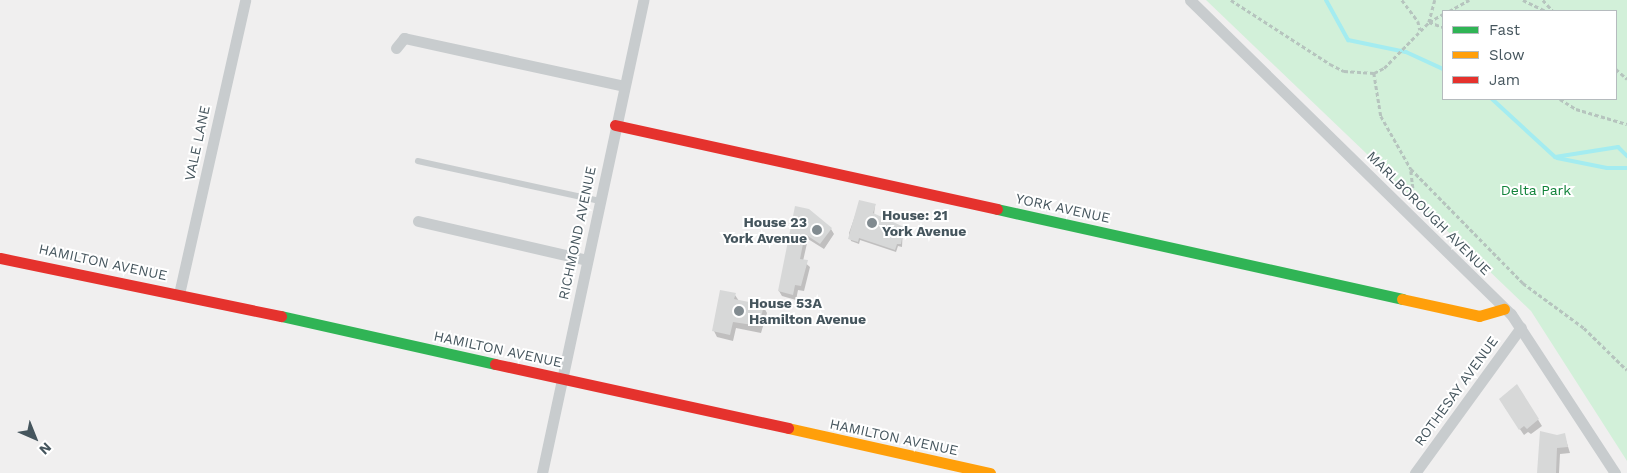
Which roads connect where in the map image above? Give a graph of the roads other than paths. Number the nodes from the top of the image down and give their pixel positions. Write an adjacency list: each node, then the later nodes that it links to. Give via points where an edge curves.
1 (245, 0): 12 (street, VALE LANE)
2 (643, 0): 5 (street, RICHMOND AVENUE)
3 (1190, 0): 13 (street, MARLBOROUGH AVENUE)
4 (396, 48): 5 (street, via 404,38)
5 (624, 86): 6 (street, RICHMOND AVENUE)
6 (615, 125): 8 (street, RICHMOND AVENUE); 13 (street, YORK AVENUE, via 1479,316)
7 (418, 161): 8 (lane)
8 (600, 201): 11 (street, RICHMOND AVENUE)
9 (418, 221): 11 (street)
10 (0, 258): 12 (street, HAMILTON AVENUE)
11 (588, 260): 15 (street, RICHMOND AVENUE)
12 (179, 294): 15 (street, HAMILTON AVENUE)
13 (1504, 308): 14 (street, MARLBOROUGH AVENUE)
14 (1521, 327): 18 (street, ROTHESAY AVENUE); 19 (street, MARLBOROUGH AVENUE)
15 (563, 378): 16 (street, RICHMOND AVENUE); 17 (street, HAMILTON AVENUE)
16 (542, 473)
17 (990, 473)
18 (1415, 473)
19 (1615, 473)

